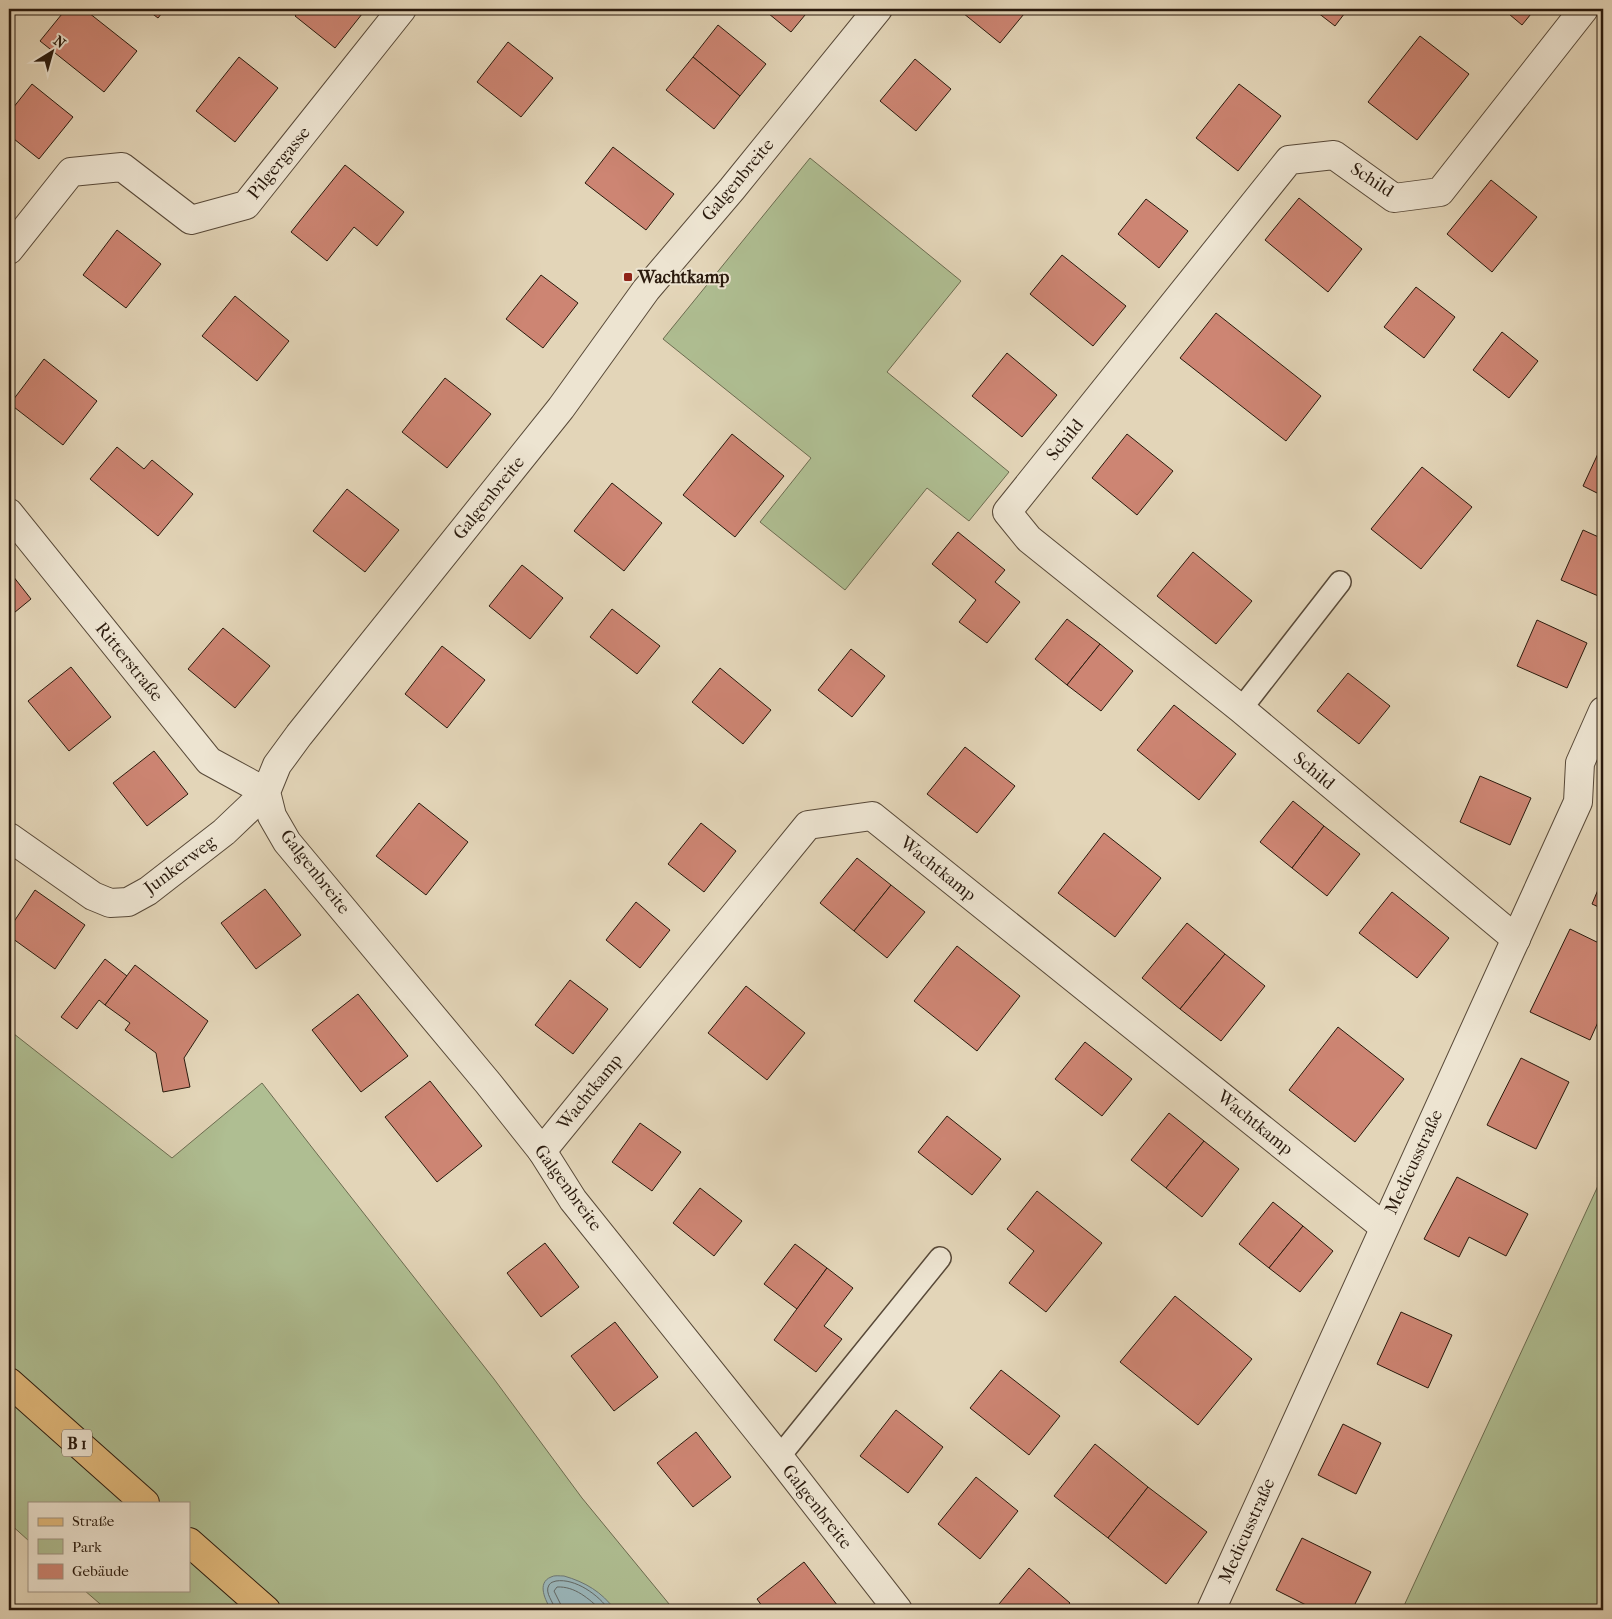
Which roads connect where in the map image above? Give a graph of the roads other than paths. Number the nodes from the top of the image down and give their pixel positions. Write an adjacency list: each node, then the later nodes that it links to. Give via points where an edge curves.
1 (402, 9): 4 (street, Pilgergasse, via 246,205 191,220 122,167 72,172)
2 (878, 9): 9 (street, Galgenbreite, via 646,290 562,408 293,743 277,765)
3 (1584, 9): 7 (street, Schild, via 1440,192 1394,198 1334,155 1289,160 1007,512 1029,539)
4 (9, 250)
5 (9, 513): 9 (street, Ritterstraße, via 209,761)
6 (1340, 582): 7 (lane)
7 (1241, 709): 11 (street, Schild)
8 (1603, 711): 11 (street, Medicusstraße, via 1580,763 1578,802)
9 (266, 792): 10 (street, Junkerweg, via 224,832 148,891 128,902 110,903 93,896); 12 (street, Galgenbreite, via 272,816 287,842)
10 (9, 837)
11 (1516, 938): 13 (street, Medicusstraße)
12 (542, 1151): 13 (street, Wachtkamp, via 808,825 872,816); 16 (street, Galgenbreite, via 573,1200)
13 (1384, 1226): 21 (street, Medicusstraße)
14 (940, 1258): 16 (lane)
15 (9, 1382): 17 (main road, B 1)
16 (779, 1457): 20 (street, Galgenbreite)
17 (144, 1502)
18 (190, 1543): 19 (main road)
19 (266, 1610)
20 (898, 1610)
21 (1211, 1610)

